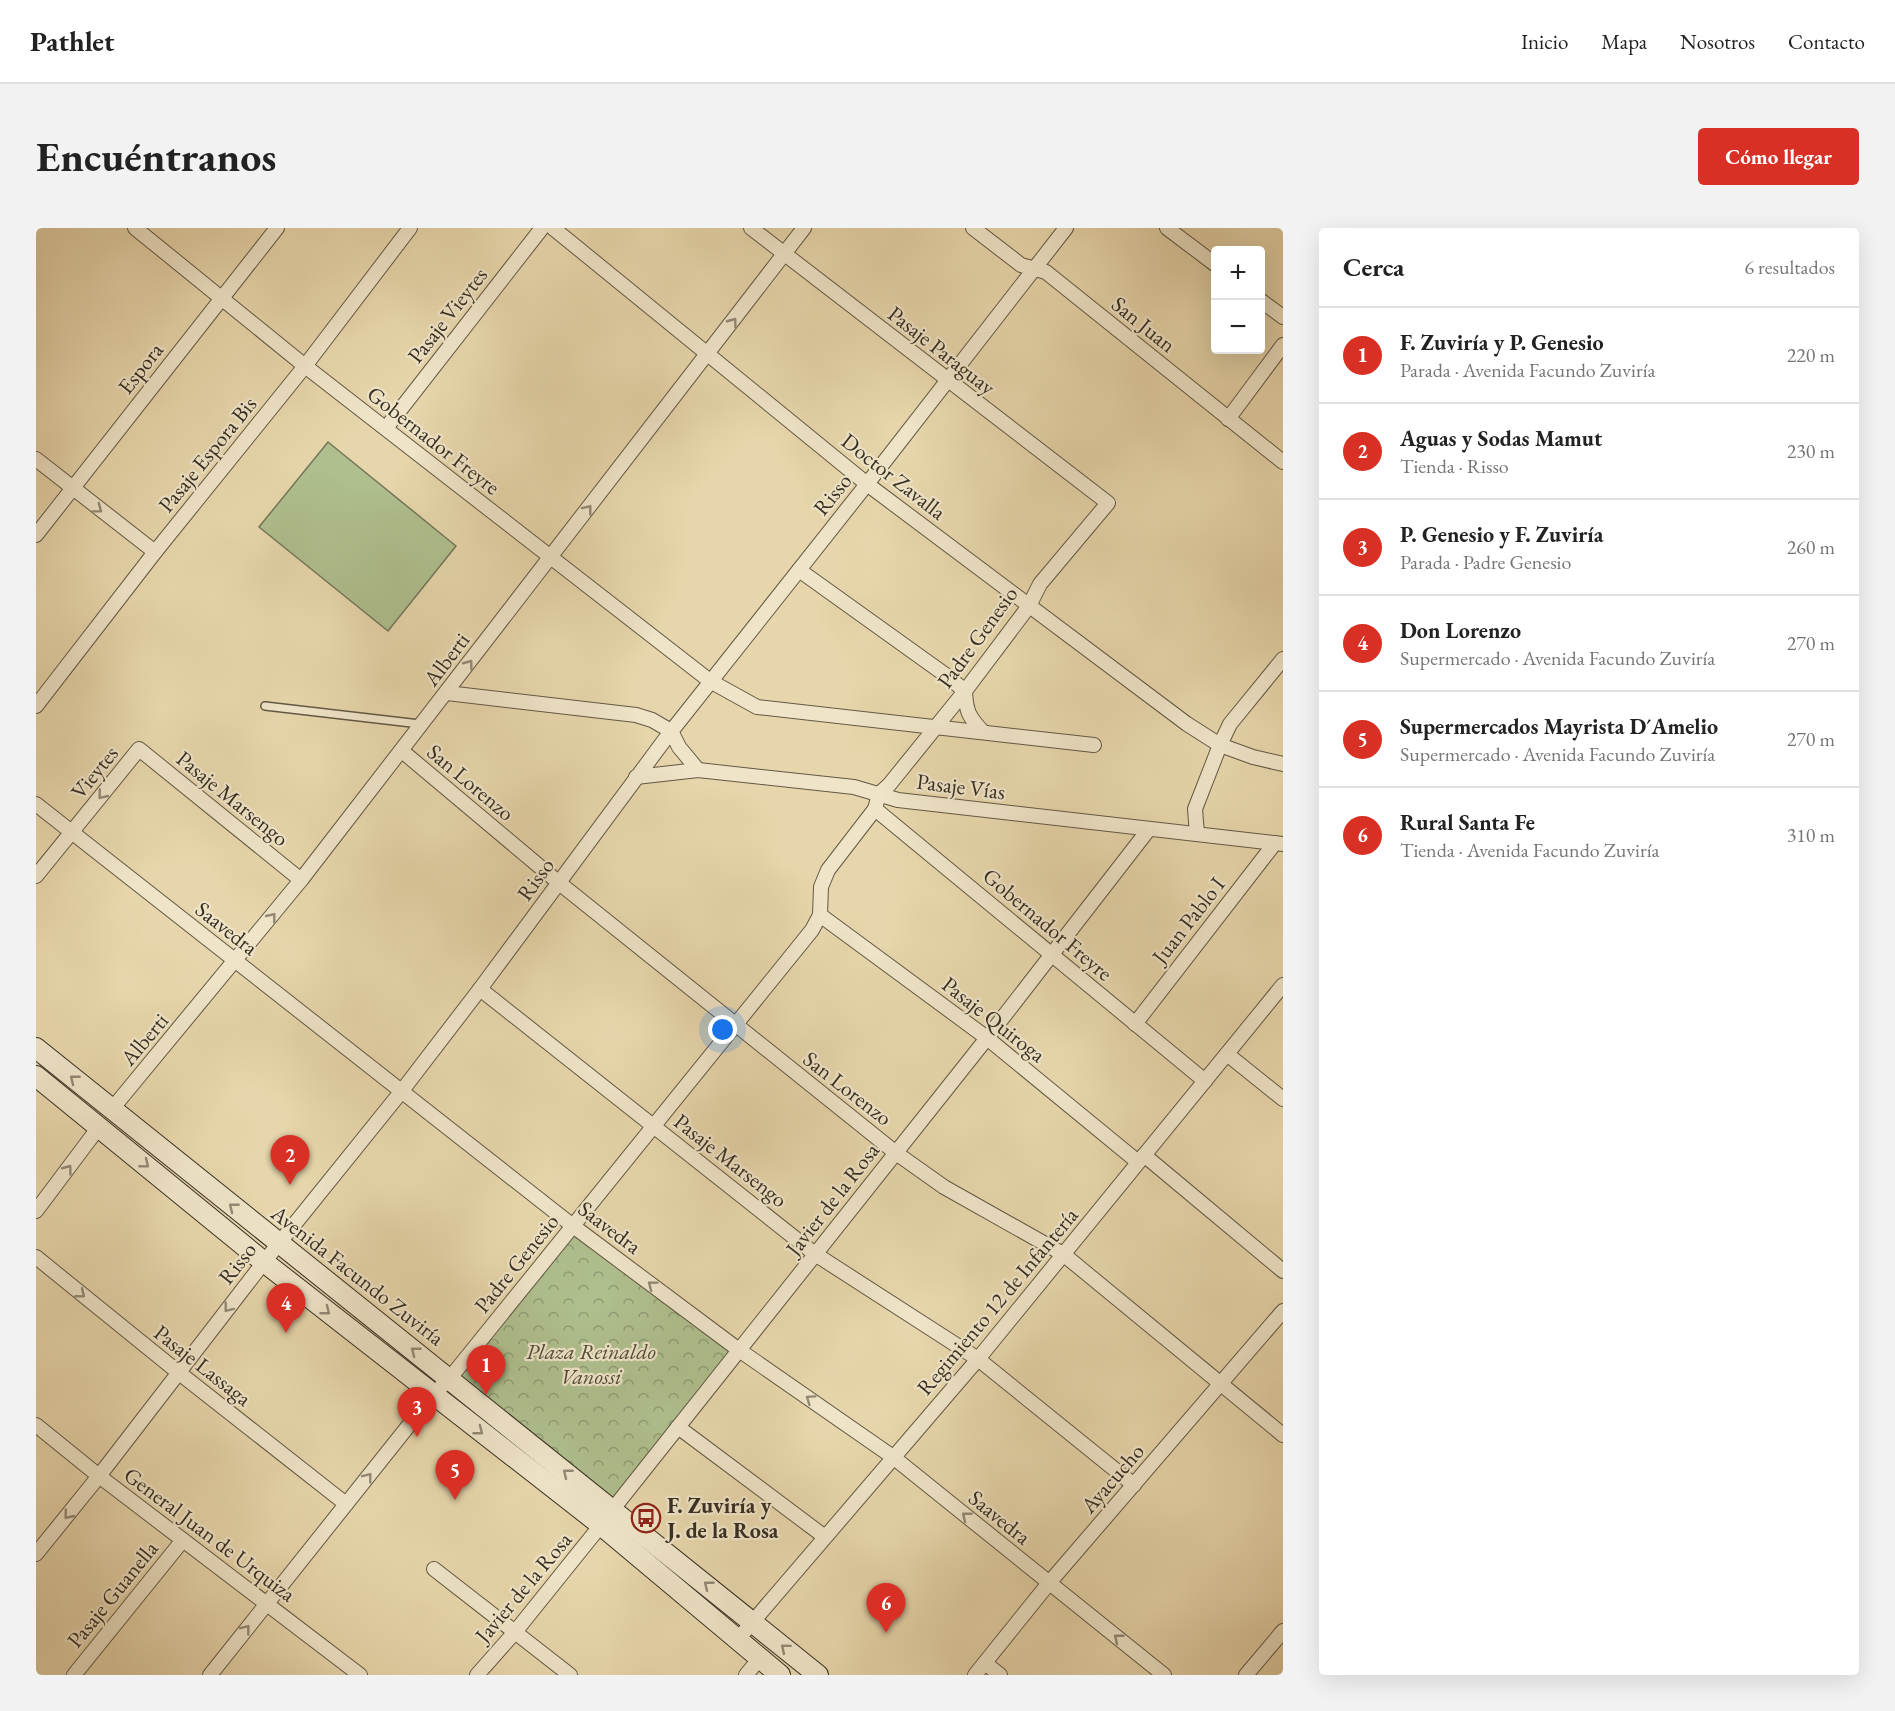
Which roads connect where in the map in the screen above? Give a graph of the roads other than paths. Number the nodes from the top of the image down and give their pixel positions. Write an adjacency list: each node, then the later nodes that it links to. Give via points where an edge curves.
1 (135, 228): 14 (street, Gobernador Freyre)
2 (277, 228): 14 (street, Espora)
3 (410, 228): 19 (street, Pasaje Espora Bis)
4 (542, 228): 22 (street, Pasaje Vieytes)
5 (553, 228): 18 (street, Doctor Zavalla)
6 (751, 228): 11 (street, Pasaje Paraguay)
7 (804, 228): 11 (street, Alberti)
8 (973, 228): 13 (street, San Juan, via 1021,265)
9 (1066, 228): 13 (street, Risso)
10 (1167, 228): 12 (street)
11 (784, 254): 18 (street, Alberti, one-way to 11); 20 (street, Pasaje Paraguay)
12 (1211, 263)
13 (1034, 268): 20 (street, Risso); 21 (street, San Juan, via 1046,272)
14 (221, 299): 19 (street, Gobernador Freyre); 26 (street, Espora)
15 (1265, 304): 16 (street)
16 (1283, 317)
17 (1283, 345): 21 (street)
18 (709, 354): 25 (street, Doctor Zavalla); 30 (street, Alberti, one-way to 18)
19 (305, 366): 22 (street, Gobernador Freyre); 29 (street, Pasaje Espora Bis)
20 (947, 381): 25 (street, Risso); 27 (street, Pasaje Paraguay)
21 (1228, 418): 24 (street, San Juan)
22 (386, 428): 30 (street, Gobernador Freyre)
23 (36, 459): 26 (street)
24 (1283, 462)
25 (867, 484): 31 (street, Risso); 32 (street, Doctor Zavalla)
26 (71, 489): 28 (street, Espora); 29 (street, one-way to 29)
27 (1107, 503): 32 (street, Padre Genesio, via 1040,584)
28 (36, 535)
29 (155, 552): 37 (street, Pasaje Espora Bis)
30 (550, 557): 34 (street, Gobernador Freyre); 36 (street, Alberti, one-way to 30)
31 (799, 570): 34 (street, Risso); 35 (street)
32 (1029, 606): 35 (street, Padre Genesio); 43 (street, Doctor Zavalla, via 1187,724)
33 (1283, 658): 43 (street, via 1230,724)
34 (710, 681): 40 (street, via 757,707); 41 (street, Risso)
35 (964, 691): 40 (street, Padre Genesio); 42 (street, via 970,718)
36 (447, 693): 39 (street, Alberti); 41 (street, via 636,715)
37 (36, 706)
38 (266, 706): 39 (lane)
39 (423, 725): 46 (street, Alberti)
40 (936, 727): 42 (street); 50 (street, Padre Genesio)
41 (671, 731): 48 (street); 49 (street, Risso)
42 (983, 732): 44 (street)
43 (1220, 744): 47 (street); 55 (street, via 1196,809)
44 (1094, 745)
45 (139, 749): 54 (street, Vieytes, one-way to 54); 58 (street, Pasaje Marsengo)
46 (402, 751): 58 (street, Alberti); 59 (street, San Lorenzo)
47 (1283, 764)
48 (698, 770): 49 (street, Pasaje Vías); 50 (street, Pasaje Vías, via 854,787)
49 (636, 777): 59 (street, Risso)
50 (879, 794): 52 (street); 53 (street, Pasaje Vías, via 898,800)
51 (36, 804): 54 (street, Saavedra)
52 (875, 809): 60 (street, Padre Genesio, via 828,870 821,887); 61 (street, Gobernador Freyre)
53 (1149, 830): 55 (street, Pasaje Vías); 61 (street, Javier de la Rosa)
54 (72, 832): 57 (street, Vieytes); 62 (street, Saavedra)
55 (1197, 834): 56 (street, Pasaje Vías)
56 (1279, 843): 65 (street, Juan Pablo I)
57 (36, 876)
58 (301, 880): 62 (street, Alberti, one-way to 58)
59 (558, 882): 64 (street, Risso); 66 (street, San Lorenzo)
60 (820, 915): 66 (street, Padre Genesio); 67 (street, Pasaje Quiroga)
61 (1052, 953): 65 (street, Gobernador Freyre); 67 (street, Javier de la Rosa)
62 (235, 962): 72 (street, Saavedra); 74 (street, Alberti)
63 (1283, 985): 69 (street, Regimiento 12 de Infantería)
64 (480, 989): 72 (street, Risso); 75 (street, Pasaje Marsengo)
65 (1135, 1024): 71 (street, Gobernador Freyre)
66 (735, 1025): 75 (street, Padre Genesio); 77 (street, San Lorenzo)
67 (987, 1038): 77 (street, Javier de la Rosa); 78 (street, Pasaje Quiroga)
68 (36, 1048): 74 (main road, Avenida Facundo Zuviría, one-way to 68)
69 (1227, 1054): 71 (street, Regimiento 12 de Infantería); 73 (street)
70 (36, 1076): 76 (main road)
71 (1205, 1081): 78 (street, Regimiento 12 de Infantería)
72 (401, 1092): 80 (street, Saavedra); 81 (street, Risso)
73 (1283, 1099)
74 (112, 1109): 81 (main road, Avenida Facundo Zuviría, one-way to 74)
75 (654, 1126): 80 (street, Padre Genesio); 82 (street, Pasaje Marsengo)
76 (99, 1127): 79 (street, one-way to 76); 85 (main road, one-way to 85)
77 (896, 1153): 82 (street, Javier de la Rosa); 83 (street, San Lorenzo, via 944,1187)
78 (1141, 1159): 83 (street, Regimiento 12 de Infantería); 86 (street, Pasaje Quiroga)
79 (36, 1211)
80 (573, 1226): 88 (street, Saavedra, one-way to 80); 91 (street, Padre Genesio)
81 (279, 1244): 85 (street, Risso); 91 (main road, Avenida Facundo Zuviría, one-way to 81)
82 (815, 1254): 88 (street, Javier de la Rosa); 89 (street, Pasaje Marsengo)
83 (1063, 1254): 89 (street, Regimiento 12 de Infantería); 92 (street, San Lorenzo)
84 (36, 1257): 90 (street, Pasaje Lassaga, one-way to 90)
85 (264, 1262): 90 (street, Risso, one-way to 90); 93 (main road, one-way to 93)
86 (1283, 1271)
87 (1283, 1311): 92 (street, Ayacucho)
88 (739, 1350): 95 (street, Javier de la Rosa); 97 (street, Saavedra, one-way to 88)
89 (978, 1359): 97 (street, Regimiento 12 de Infantería); 99 (street, Pasaje Marsengo)
90 (178, 1372): 98 (street, Risso); 100 (street, Pasaje Lassaga)
91 (450, 1378): 93 (street, Padre Genesio); 101 (main road, Avenida Facundo Zuviría, one-way to 91)
92 (1221, 1385): 96 (street, San Lorenzo); 99 (street, Ayacucho)
93 (433, 1395): 100 (street, Padre Genesio, one-way to 93); 102 (main road, one-way to 102)
94 (36, 1425): 98 (street, General Juan de Urquiza)
95 (678, 1427): 101 (street, Javier de la Rosa); 103 (street)
96 (1283, 1435)
97 (893, 1457): 103 (street, Regimiento 12 de Infantería); 107 (street, Saavedra, one-way to 97)
98 (99, 1476): 104 (street, General Juan de Urquiza); 105 (street, Risso, one-way to 105)
99 (1134, 1485): 107 (street, Ayacucho)
100 (346, 1504): 108 (street, Padre Genesio)
101 (613, 1509): 109 (main road, Avenida Facundo Zuviría, one-way to 101)
102 (601, 1526): 111 (street, Javier de la Rosa); 112 (main road)
103 (825, 1537): 109 (street, Regimiento 12 de Infantería)
104 (183, 1540): 108 (street, General Juan de Urquiza); 116 (street, Pasaje Guanella)
105 (36, 1554)
106 (434, 1569): 111 (street)
107 (1049, 1583): 114 (street, Ayacucho); 126 (street, Saavedra, one-way to 107)
108 (267, 1603): 115 (street, General Juan de Urquiza); 117 (street, Padre Genesio, one-way to 108)
109 (753, 1622): 112 (street, Regimiento 12 de Infantería); 123 (main road, Avenida Facundo Zuviría, one-way to 109)
110 (1283, 1631): 127 (street)
111 (515, 1632): 119 (street, Javier de la Rosa); 120 (street)
112 (738, 1639): 113 (main road)
113 (760, 1658): 121 (street); 122 (main road)
114 (985, 1663): 124 (street, Ayacucho); 125 (street)
115 (345, 1671): 118 (street, General Juan de Urquiza)
116 (74, 1675)
117 (210, 1675)
118 (360, 1675)
119 (477, 1675)
120 (570, 1675)
121 (746, 1675)
122 (780, 1675)
123 (818, 1675)
124 (975, 1675)
125 (1000, 1675)
126 (1164, 1675)
127 (1246, 1675)

